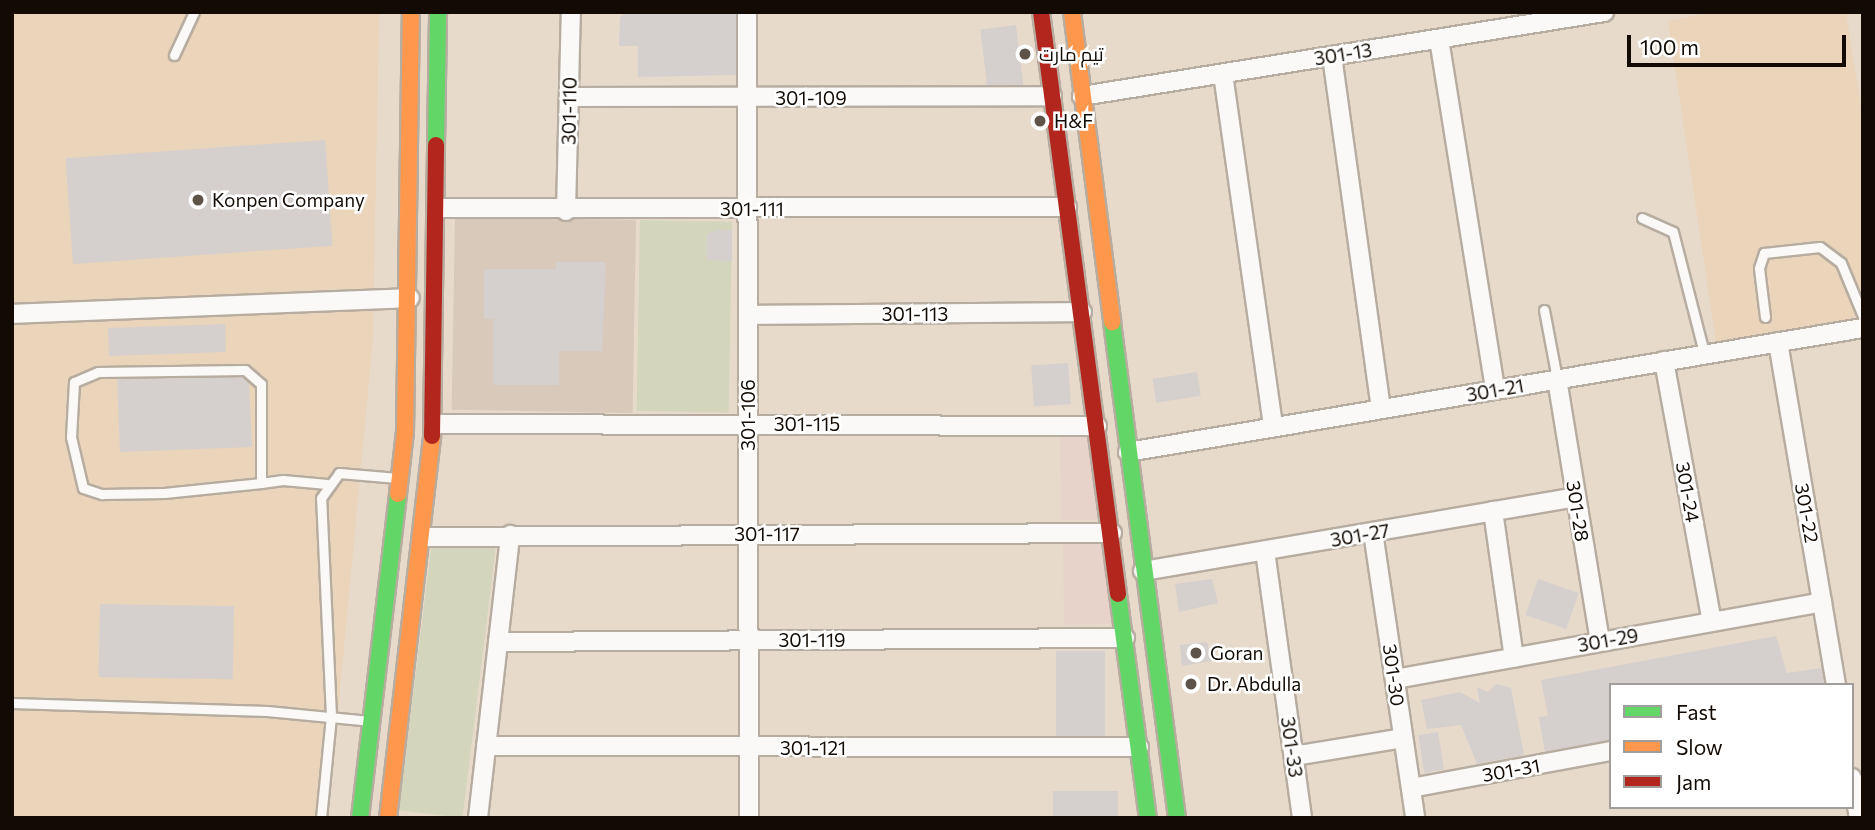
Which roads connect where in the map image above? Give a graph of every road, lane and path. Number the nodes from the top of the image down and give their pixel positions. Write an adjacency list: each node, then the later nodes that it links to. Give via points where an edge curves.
1 (194, 12): 11 (lane)
2 (411, 12): 23 (main road)
3 (438, 12): 19 (main road)
4 (571, 12): 16 (street, 301-110)
5 (747, 12): 17 (street, 301-106)
6 (1041, 12): 14 (main road)
7 (1072, 12): 15 (main road)
8 (1604, 12): 9 (street, 301-13)
9 (1497, 21): 10 (street, 301-13)
10 (1439, 39): 12 (street, 301-13); 35 (street)
11 (174, 55)
12 (1332, 56): 13 (street, 301-13); 36 (street)
13 (1223, 74): 15 (street, 301-13); 40 (street)
14 (1052, 96): 17 (street, 301-109); 18 (main road)
15 (1082, 96): 41 (main road)
16 (569, 97): 17 (street, 301-109); 21 (street, 301-110)
17 (748, 98): 20 (street, 301-106)
18 (1067, 207): 20 (street, 301-111); 25 (main road)
19 (438, 208): 21 (street, 301-111); 37 (main road)
20 (748, 209): 21 (street, 301-111); 27 (street, 301-106)
21 (566, 211)
22 (1642, 218): 32 (lane, via 1673,232)
23 (410, 298): 26 (street); 42 (main road)
24 (1544, 310): 34 (lane)
25 (1082, 312): 27 (street, 301-113); 39 (main road)
26 (12, 313)
27 (748, 315): 38 (street, 301-106)
28 (1863, 316): 29 (lane, via 1841,263 1820,247 1764,253 1759,268)
29 (1765, 317)
30 (1863, 328): 31 (street, 301-21)
31 (1778, 342): 32 (street, 301-21); 54 (street, 301-22)
32 (1704, 353): 33 (street, 301-21)
33 (1664, 361): 34 (street, 301-21); 55 (street, 301-24)
34 (1557, 379): 35 (street, 301-21); 45 (street, 301-28)
35 (1495, 390): 36 (street, 301-21)
36 (1381, 409): 40 (street, 301-21)
37 (433, 424): 38 (street, 301-115); 51 (main road)
38 (748, 424): 39 (street, 301-115); 50 (street, 301-106)
39 (1097, 426): 48 (main road)
40 (1273, 427): 41 (street, 301-21)
41 (1128, 452): 53 (main road)
42 (400, 478): 44 (lane, via 339,473); 60 (main road)
43 (261, 483): 43 (lane, via 164,493 102,494 83,488 71,437 74,382 98,372 244,370 261,384); 44 (lane)
44 (327, 484): 66 (lane, via 321,498)
45 (1576, 497): 46 (street, 301-27); 59 (street, 301-28)
46 (1493, 511): 47 (street, 301-27); 62 (street)
47 (1373, 532): 52 (street, 301-27); 63 (street, 301-30)
48 (1112, 533): 50 (street, 301-117); 56 (main road)
49 (510, 535): 50 (street, 301-117); 51 (street, 301-117); 58 (street)
50 (749, 535): 57 (street, 301-106)
51 (422, 537): 61 (main road)
52 (1265, 551): 53 (street, 301-27); 73 (street, 301-33)
53 (1143, 571): 74 (main road)
54 (1822, 602): 55 (street, 301-29); 64 (street, 301-22)
55 (1712, 622): 59 (street, 301-29)
56 (1125, 638): 57 (street, 301-119); 70 (main road)
57 (749, 641): 58 (street, 301-119); 71 (street, 301-106)
58 (498, 642): 69 (street)
59 (1600, 642): 62 (street, 301-29)
60 (381, 650): 61 (main road); 67 (main road)
61 (408, 652): 80 (main road)
62 (1514, 658): 63 (street, 301-29)
63 (1395, 679): 68 (street, 301-30)
64 (1836, 683)
65 (12, 703): 66 (lane)
66 (331, 716): 67 (lane); 78 (lane)
67 (372, 722): 79 (main road)
68 (1403, 738): 73 (street); 76 (street, 301-30)
69 (486, 746): 71 (street, 301-121); 81 (street)
70 (1139, 747): 71 (street, 301-121); 75 (main road)
71 (749, 749): 82 (street, 301-106)
72 (1609, 751): 76 (street, 301-31)
73 (1294, 756): 85 (street, 301-33)
74 (1172, 783): 75 (main road); 84 (main road)
75 (1144, 787): 83 (main road)
76 (1411, 788): 86 (street, 301-30)
77 (1854, 789): 87 (street)
78 (321, 818)
79 (360, 818)
80 (388, 818)
81 (478, 818)
82 (749, 818)
83 (1148, 818)
84 (1177, 818)
85 (1302, 818)
86 (1415, 818)
87 (1859, 818)

